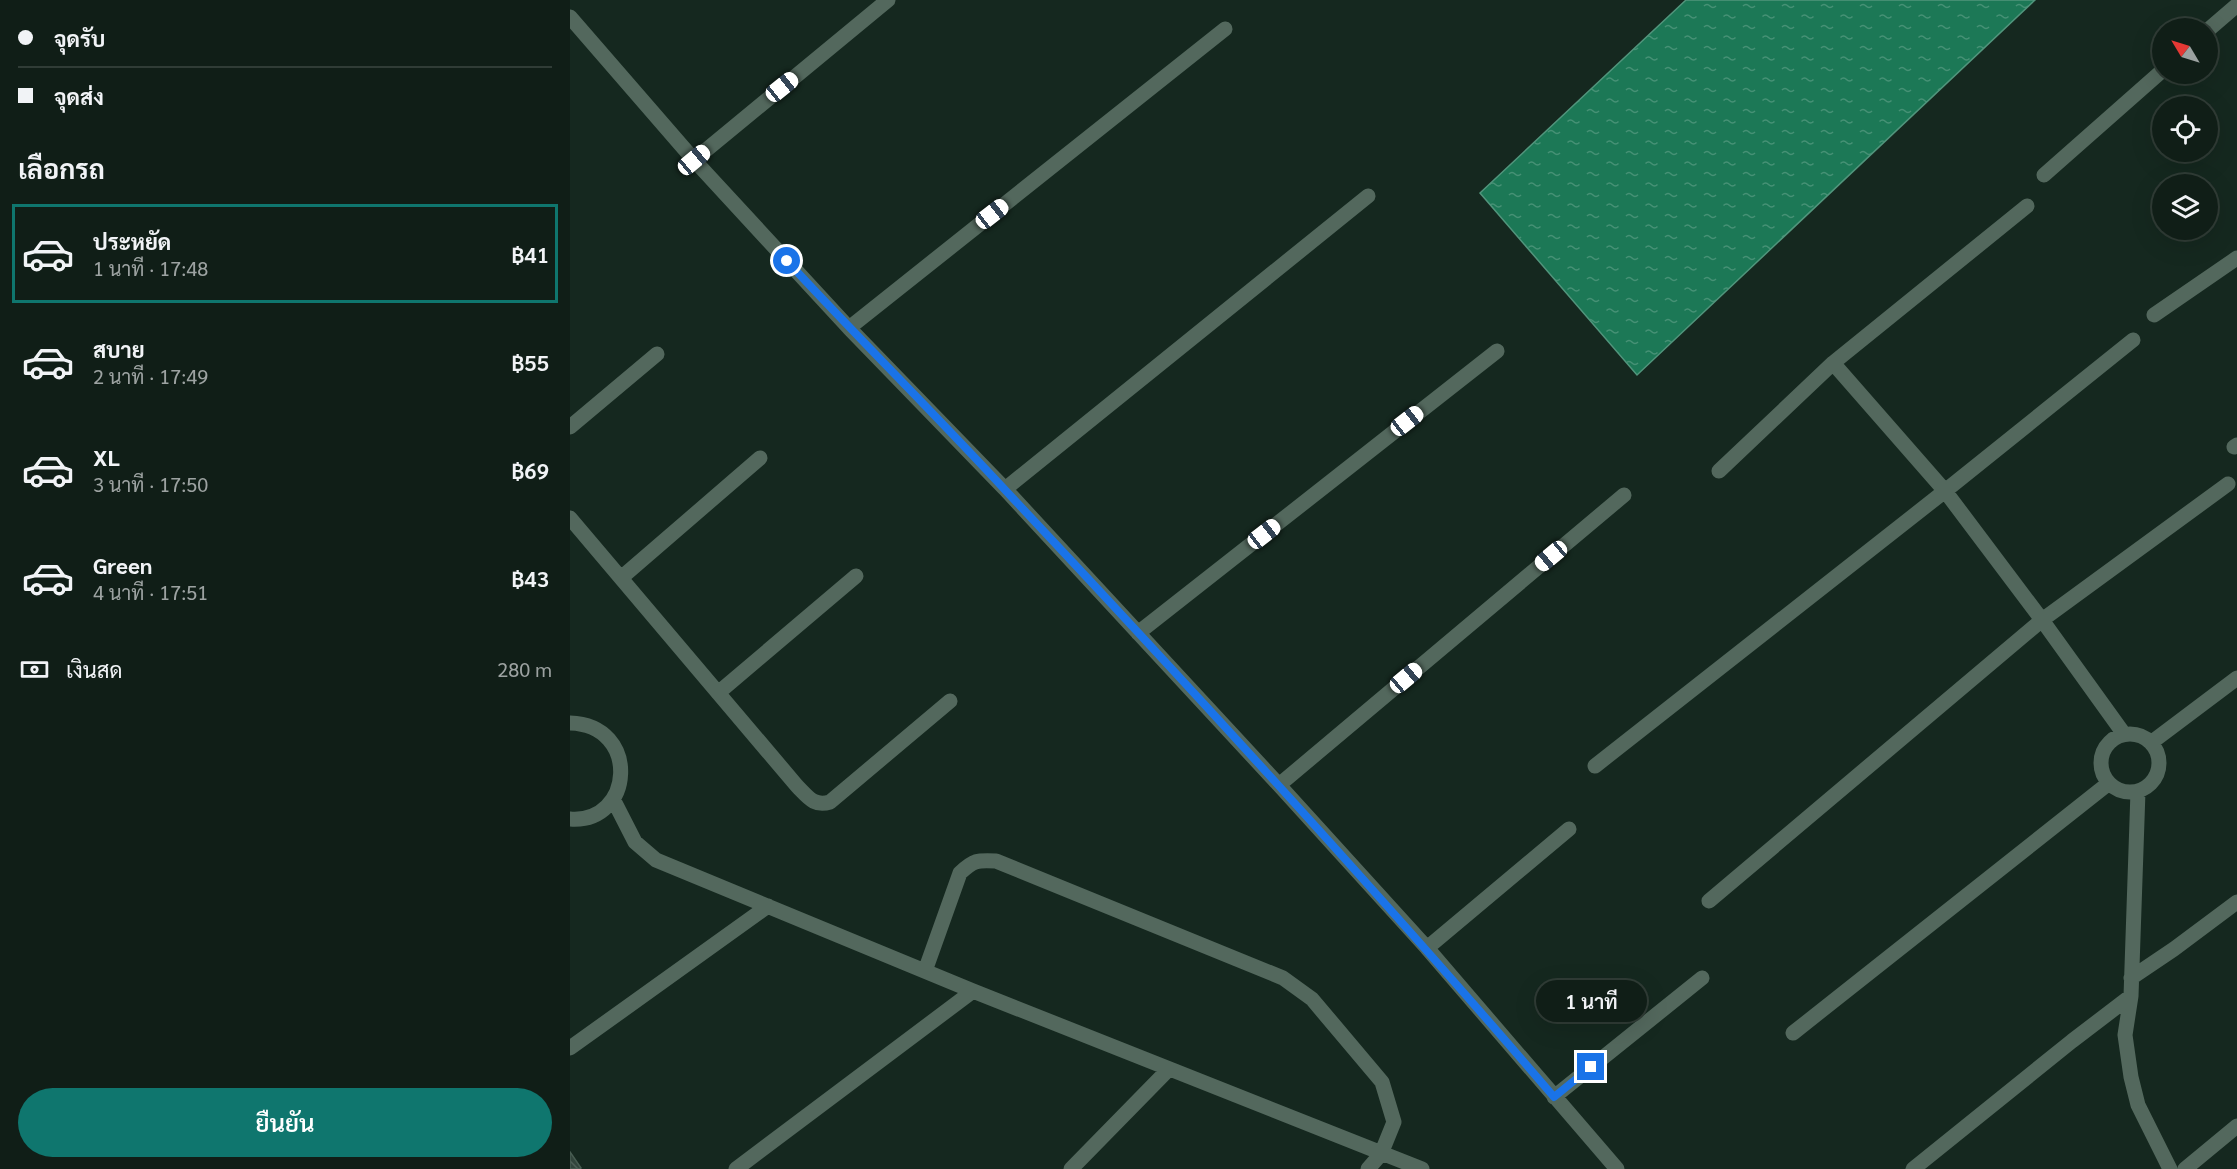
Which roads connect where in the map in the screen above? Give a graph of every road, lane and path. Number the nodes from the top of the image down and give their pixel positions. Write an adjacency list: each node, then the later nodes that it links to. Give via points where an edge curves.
1 (888, 0): 7 (street)
2 (2237, 5): 4 (street)
3 (570, 17): 7 (street)
4 (2218, 21)
5 (1225, 29): 13 (street)
6 (2152, 80): 8 (street)
7 (694, 160): 13 (street)
8 (2044, 175)
9 (1368, 196): 22 (street)
10 (2027, 206): 17 (street)
11 (2237, 258): 12 (street)
12 (2154, 315)
13 (849, 328): 22 (street)
14 (2133, 340): 23 (street)
15 (1497, 351): 29 (street)
16 (657, 354): 18 (street)
17 (1833, 363): 20 (street); 23 (street)
18 (570, 427)
19 (760, 458): 27 (street)
20 (1719, 471)
21 (2228, 484): 28 (street)
22 (1005, 489): 29 (street)
23 (1945, 491): 28 (street); 36 (street)
24 (1624, 495): 38 (street)
25 (570, 518): 27 (street)
26 (856, 576): 31 (street)
27 (621, 578): 31 (street)
28 (2042, 620): 34 (street); 43 (street)
29 (1138, 633): 38 (street)
30 (2237, 678): 35 (street)
31 (718, 693): 32 (street, via 797,786 813,802 822,805)
32 (950, 701)
33 (570, 723): 40 (street, via 598,729 619,753 622,769)
34 (2124, 734): 35 (street, via 2139,735); 37 (street, via 2110,741 2102,754 2102,770)
35 (2152, 742): 39 (street, via 2160,760 2154,780)
36 (1595, 766)
37 (2109, 783): 39 (street, via 2122,791); 52 (street)
38 (1279, 785): 46 (street)
39 (2138, 791): 49 (street)
40 (613, 799): 41 (street, via 591,817); 45 (street, via 635,842 656,860)
41 (570, 819)
42 (1569, 829): 46 (street)
43 (1708, 901)
44 (2237, 902): 49 (street)
45 (768, 906): 47 (street); 53 (street)
46 (1427, 948): 55 (street)
47 (926, 971): 50 (street); 57 (street, via 960,873 972,862 996,861 1283,978 1298,988 1382,1082 1394,1122)
48 (1702, 978): 55 (street)
49 (2131, 978): 51 (street)
50 (973, 991): 54 (street); 58 (street)
51 (2131, 996): 63 (street); 64 (street, via 2125,1035 2131,1077 2138,1105)
52 (1793, 1034)
53 (570, 1048)
54 (1168, 1070): 57 (street); 59 (street)
55 (1554, 1097): 62 (street)
56 (2237, 1126): 65 (street)
57 (1381, 1154): 60 (street); 61 (street)
58 (736, 1169)
59 (1071, 1169)
60 (1368, 1169)
61 (1422, 1169)
62 (1617, 1169)
63 (1913, 1169)
64 (2170, 1169)
65 (2185, 1169)

